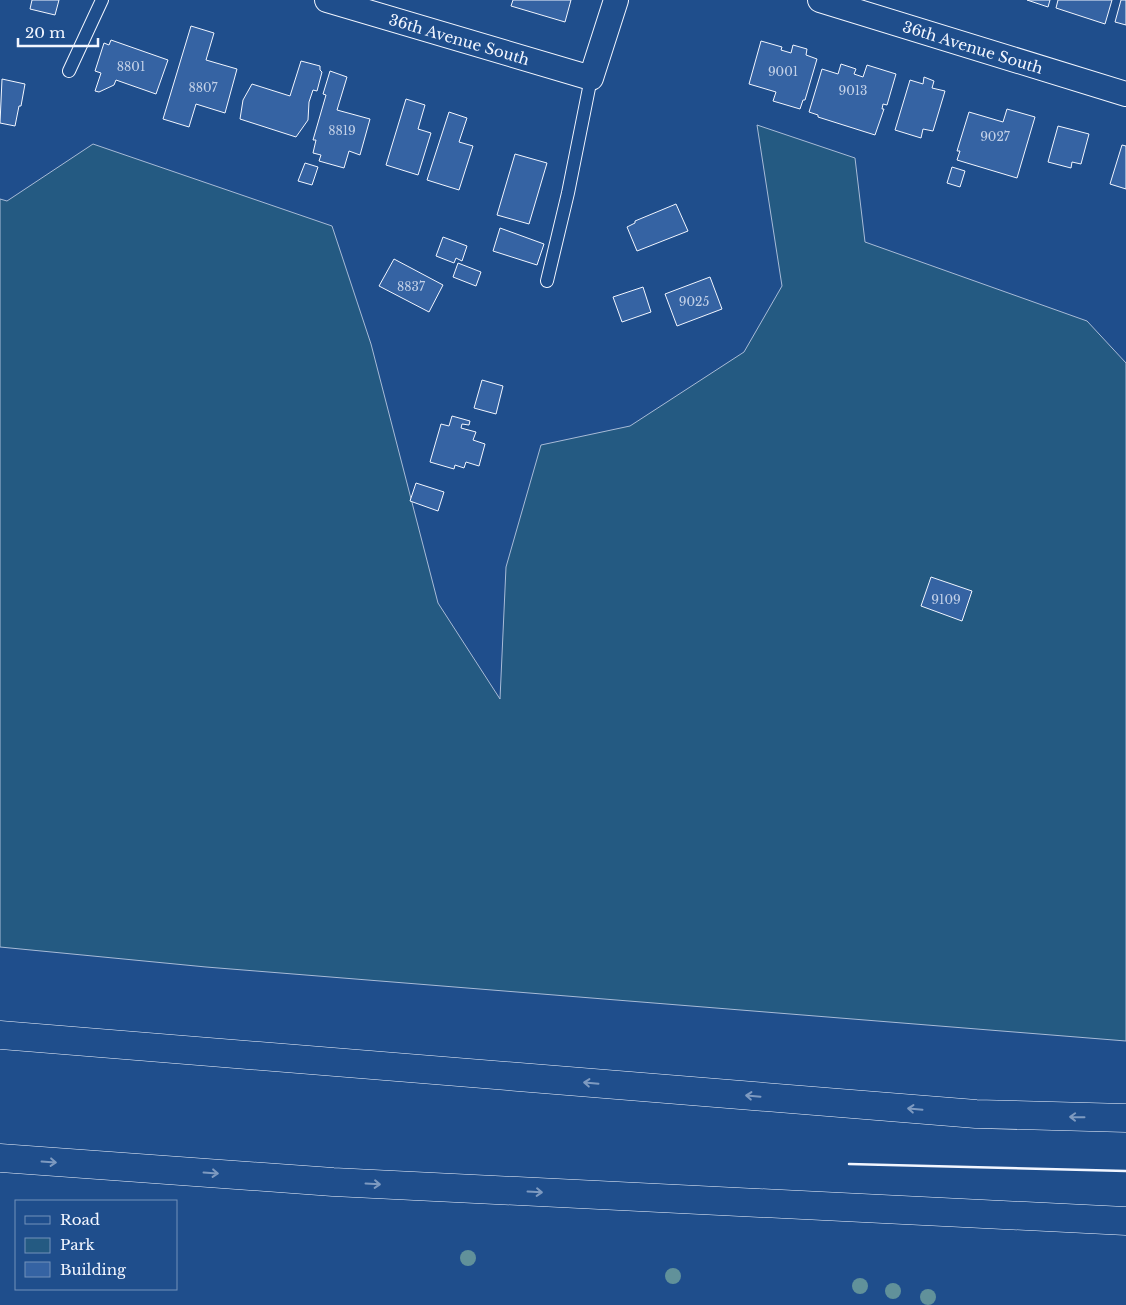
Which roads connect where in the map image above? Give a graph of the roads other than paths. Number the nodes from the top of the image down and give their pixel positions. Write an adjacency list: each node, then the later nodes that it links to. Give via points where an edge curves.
1 (102, 0): 5 (lane)
2 (327, 0): 6 (street, 36th Avenue South)
3 (616, 0): 6 (street)
4 (820, 0): 7 (street, 36th Avenue South)
5 (69, 71)
6 (591, 78): 8 (lane)
7 (1126, 94)
8 (547, 281)
9 (0, 1035): 10 (highway, one-way to 9, via 976,1114)
10 (1126, 1118)
11 (0, 1158): 12 (highway, one-way to 12, via 333,1182)
12 (1126, 1222)

